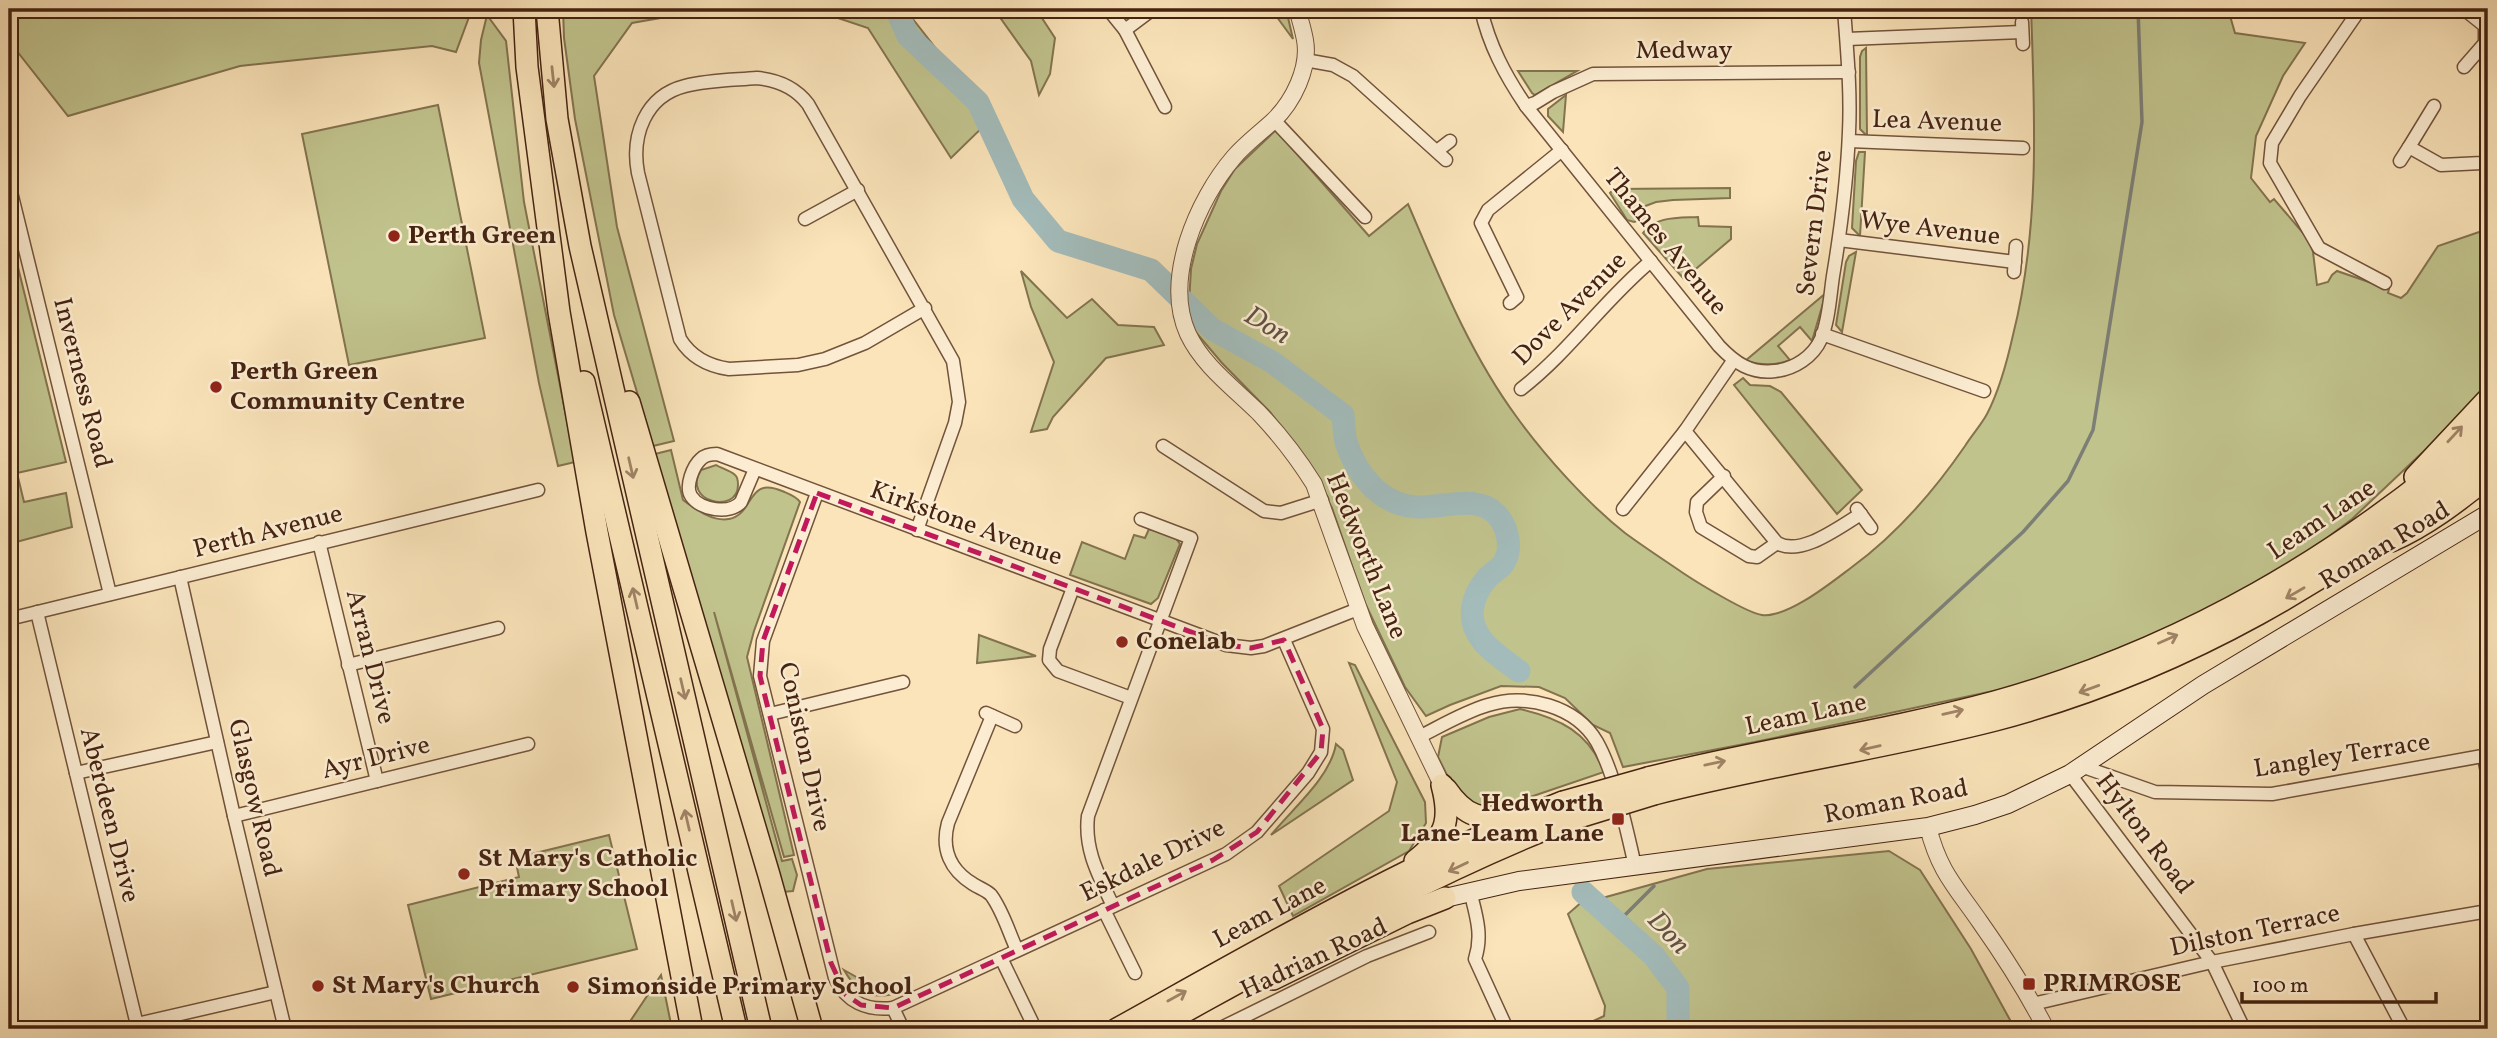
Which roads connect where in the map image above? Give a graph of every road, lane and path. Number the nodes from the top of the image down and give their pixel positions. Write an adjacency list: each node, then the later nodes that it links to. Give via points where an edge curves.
1 (524, 9): 30 (highway, via 527,67)
2 (547, 9): 35 (highway, one-way to 35, via 557,120)
3 (1108, 9): 10 (street)
4 (1153, 9): 10 (street)
5 (1297, 9): 14 (street, Hedworth Lane, via 1305,40)
6 (1481, 9): 17 (street, Thames Avenue, via 1499,62)
7 (1844, 9): 12 (street, Severn Drive)
8 (2360, 9): 38 (street, via 2272,143 2270,163 2319,248)
9 (2465, 10): 13 (street, via 2486,26)
10 (1125, 30): 19 (street)
11 (2022, 33): 12 (street)
12 (1847, 39): 16 (street, Severn Drive)
13 (2487, 44): 15 (street)
14 (1304, 60): 20 (street, Hedworth Lane, via 1294,93); 21 (street, via 1333,65 1353,76 1441,156)
15 (2464, 67)
16 (1849, 72): 17 (street, Medway, via 1593,74); 22 (street, Severn Drive)
17 (1526, 106): 25 (street, Thames Avenue)
18 (2434, 106): 24 (street)
19 (1165, 107)
20 (1274, 120): 32 (street); 55 (street, Hedworth Lane, via 1217,178 1187,243 1179,275 1184,320 1197,349 1262,416 1306,470)
21 (1450, 141)
22 (1849, 141): 23 (street, Lea Avenue); 34 (street, Severn Drive)
23 (2023, 147)
24 (2409, 147): 26 (street, via 2441,165 2482,163); 27 (street)
25 (1562, 150): 37 (street, Thames Avenue); 39 (street, via 1488,210 1481,223 1517,297)
26 (2488, 158)
27 (2400, 161)
28 (9, 184): 31 (street, Inverness Road)
29 (858, 190): 33 (street); 40 (street); 40 (street, via 808,104 787,86 769,79 744,79 682,86 662,98 640,126 636,160 680,339 694,355 716,367 811,363 865,343)
30 (547, 213): 111 (highway, via 579,433); 112 (highway, one-way to 30)
31 (13, 216): 67 (street, Inverness Road)
32 (1365, 217)
33 (804, 219)
34 (1839, 240): 36 (street, Wye Avenue, via 2015,267); 41 (street, Severn Drive)
35 (580, 246): 113 (highway, one-way to 113); 114 (highway)
36 (2016, 246)
37 (1651, 261): 42 (street, Thames Avenue); 43 (street, Dove Avenue)
38 (2385, 283)
39 (1510, 303)
40 (925, 308): 61 (street, via 953,361 959,402)
41 (1822, 334): 42 (street, Severn Drive, via 1806,359 1785,370 1762,372); 44 (street)
42 (1733, 361): 47 (street)
43 (1522, 389)
44 (1983, 392)
45 (2488, 399): 59 (highway, one-way to 45)
46 (2488, 429): 59 (highway, Leam Lane)
47 (1685, 431): 51 (street); 56 (street)
48 (1163, 446): 55 (street, via 1264,511 1280,513)
49 (2488, 451): 64 (highway, Leam Lane)
50 (755, 469): 50 (street, Kirkstone Avenue, via 717,454 704,456 689,491 696,501 726,511 741,502); 54 (street, Kirkstone Avenue)
51 (1724, 476): 63 (street); 63 (street, via 1697,502 1701,527 1749,556 1757,557)
52 (2488, 477): 64 (highway, via 2408,534)
53 (538, 490): 62 (street, Perth Avenue)
54 (817, 493): 61 (street, Kirkstone Avenue); 77 (street, Coniston Drive, via 763,641 761,676)
55 (1322, 500): 68 (street, Hedworth Lane)
56 (1623, 510)
57 (2488, 514): 83 (main road, Roman Road, via 2203,685)
58 (1141, 519): 71 (street, via 1191,538)
59 (2375, 520): 88 (highway, Leam Lane, one-way to 59, via 1995,702 2076,676 2198,625 2313,562)
60 (1871, 528): 63 (street, via 1859,512 1801,548)
61 (917, 530): 66 (street, Kirkstone Avenue)
62 (319, 542): 65 (street, Perth Avenue); 74 (street, Arran Drive)
63 (1777, 543)
64 (2351, 558): 88 (highway, Leam Lane, one-way to 88, via 2202,643 2082,692 1996,719)
65 (180, 577): 67 (street, Perth Avenue); 80 (street, Glasgow Road)
66 (1073, 588): 71 (street, Kirkstone Avenue); 76 (street, via 1048,655 1052,667)
67 (110, 594): 69 (street, Perth Avenue)
68 (1358, 609): 73 (street, Kirkstone Avenue); 79 (street, Hedworth Lane)
69 (37, 612): 70 (street, Perth Avenue); 84 (street, Aberdeen Drive)
70 (9, 619)
71 (1161, 621): 73 (street, Kirkstone Avenue, via 1238,647); 76 (street)
72 (498, 628): 74 (street)
73 (1284, 640): 97 (street, Eskdale Drive, via 1323,729 1316,763 1246,842)
74 (348, 665): 86 (street, Arran Drive)
75 (903, 682): 77 (street)
76 (1131, 698): 97 (street, via 1086,828)
77 (770, 714): 107 (street, Coniston Drive, via 835,978 846,995 861,1005)
78 (1015, 726): 101 (street, via 988,714 944,838 957,873 989,892 997,904)
79 (1419, 737): 87 (street, Hedworth Lane); 93 (street, via 1504,701 1534,701 1564,712 1583,725 1604,756)
80 (217, 742): 84 (street); 91 (street, Glasgow Road)
81 (528, 744): 86 (street, Ayr Drive)
82 (2486, 755): 83 (street, Langley Terrace, via 2272,794 2155,792); 85 (street)
83 (2076, 770): 92 (main road, Roman Road, via 2008,804); 103 (street, Hylton Road)
84 (75, 773): 109 (street, Aberdeen Drive)
85 (2488, 778)
86 (377, 781): 91 (street, Ayr Drive)
87 (1443, 785): 89 (highway, via 1460,808 1476,816 1495,818); 94 (highway, via 1448,812 1443,832)
88 (1651, 786): 90 (highway, Leam Lane, bridge)
89 (1543, 810): 90 (highway, Leam Lane); 94 (highway, Leam Lane)
90 (1565, 811): 117 (highway, Leam Lane, one-way to 117)
91 (234, 816): 105 (street, Glasgow Road)
92 (1928, 827): 93 (main road, Roman Road); 106 (street, via 1944,872)
93 (1635, 866): 95 (main road, Roman Road)
94 (1390, 881): 116 (highway, Leam Lane, one-way to 94)
95 (1470, 891): 96 (main road, Roman Road); 120 (street, via 1480,933 1475,959)
96 (1445, 898): 118 (highway)
97 (1109, 908): 101 (street, Eskdale Drive); 104 (street)
98 (2488, 911): 100 (street, Dilston Terrace)
99 (1429, 932): 119 (street, Hadrian Road, via 1367,956)
100 (2354, 934): 103 (street, Dilston Terrace); 123 (street)
101 (1017, 950): 102 (street, Eskdale Drive)
102 (1001, 958): 107 (street, Eskdale Drive); 108 (street)
103 (2212, 962): 106 (street, Dilston Terrace); 122 (street, Hylton Road)
104 (1135, 973)
105 (276, 992): 109 (street); 110 (street, Glasgow Road)
106 (2033, 1004): 121 (street)
107 (893, 1008): 115 (street)
108 (1031, 1022)
109 (137, 1027)
110 (285, 1029)
111 (692, 1029)
112 (736, 1029)
113 (761, 1029)
114 (812, 1029)
115 (903, 1029)
116 (1117, 1029)
117 (1153, 1029)
118 (1162, 1029)
119 (1219, 1029)
120 (1507, 1029)
121 (2046, 1029)
122 (2244, 1029)
123 (2404, 1029)

